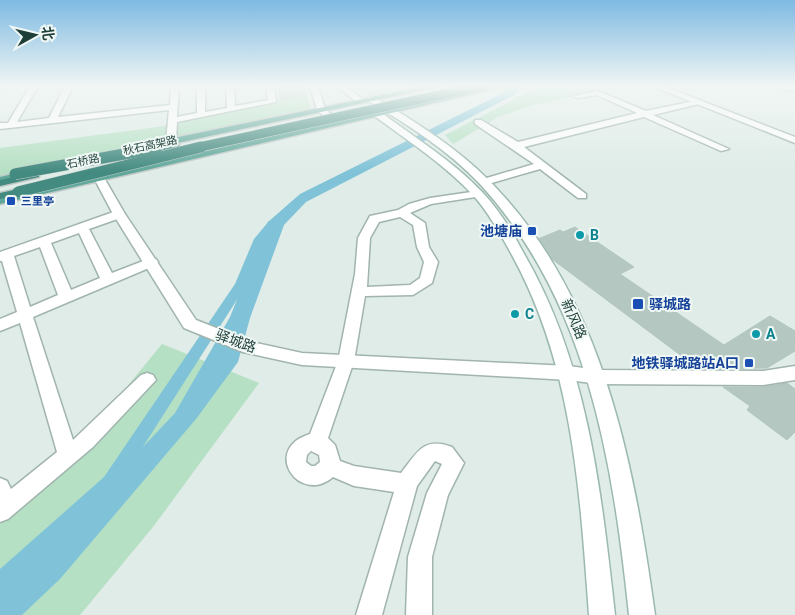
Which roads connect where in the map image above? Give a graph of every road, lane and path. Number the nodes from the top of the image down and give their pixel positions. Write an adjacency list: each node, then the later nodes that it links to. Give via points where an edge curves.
1 (17, 115): 20 (street)
2 (55, 115): 16 (street)
3 (101, 115): 16 (street)
4 (172, 115): 17 (street)
5 (194, 115): 17 (street)
6 (302, 115): 23 (main road)
7 (323, 115): 23 (highway, 秋石高架路)
8 (326, 115): 18 (street)
9 (334, 115): 23 (highway, 秋石高架路, bridge)
10 (373, 115): 18 (main road, 石桥路)
11 (374, 115): 27 (main road)
12 (378, 115): 29 (street, 新风路)
13 (397, 115): 29 (street, 新风路, via 433,140)
14 (648, 115): 24 (street); 25 (street)
15 (729, 115): 22 (street)
16 (52, 120): 20 (street)
17 (172, 120): 23 (street)
18 (334, 122): 27 (main road, 石桥路)
19 (478, 122): 24 (street)
20 (11, 124): 21 (street)
21 (0, 126)
22 (795, 140)
23 (174, 146): 28 (highway, 秋石高架路, bridge); 30 (highway, bridge)
24 (517, 146): 26 (street)
25 (724, 148)
26 (542, 165): 29 (street); 31 (street)
27 (94, 175): 30 (main road, 石桥路); 32 (main road); 34 (street, 驿城路)
28 (0, 180)
29 (481, 188): 33 (street, via 412,206); 45 (street, 新风路, via 540,292); 47 (street, 新风路, via 540,254 571,307)
30 (0, 193)
31 (582, 196)
32 (0, 201)
33 (402, 213): 40 (street, via 374,219 364,238); 40 (street, via 419,223 423,247 431,262 427,280 413,290)
34 (119, 214): 35 (street); 38 (street, 驿城路)
35 (82, 227): 36 (street); 39 (street)
36 (44, 242): 37 (street); 41 (street)
37 (3, 256): 42 (street)
38 (150, 262): 39 (street); 44 (street, 驿城路, via 190,324 250,348 302,359)
39 (108, 280): 41 (street)
40 (358, 292): 44 (street)
41 (67, 298): 42 (street)
42 (25, 315): 43 (street); 50 (street)
43 (0, 325)
44 (346, 362): 45 (street, 驿城路); 49 (street)
45 (569, 373): 47 (street, 驿城路); 56 (street, 新风路, via 592,507)
46 (795, 373): 47 (street, 驿城路, via 763,378)
47 (598, 377): 57 (street, 新风路, via 632,526)
48 (147, 380): 50 (street)
49 (316, 443): 51 (street, via 329,450); 51 (street, via 300,450 295,460 298,470 314,476)
50 (68, 456): 53 (street)
51 (328, 466): 52 (street, via 354,476)
52 (407, 484): 54 (street); 55 (street, via 430,452 445,453 454,463 438,493 420,556)
53 (1, 502)
54 (369, 615)
55 (419, 615)
56 (602, 615)
57 (642, 615)

